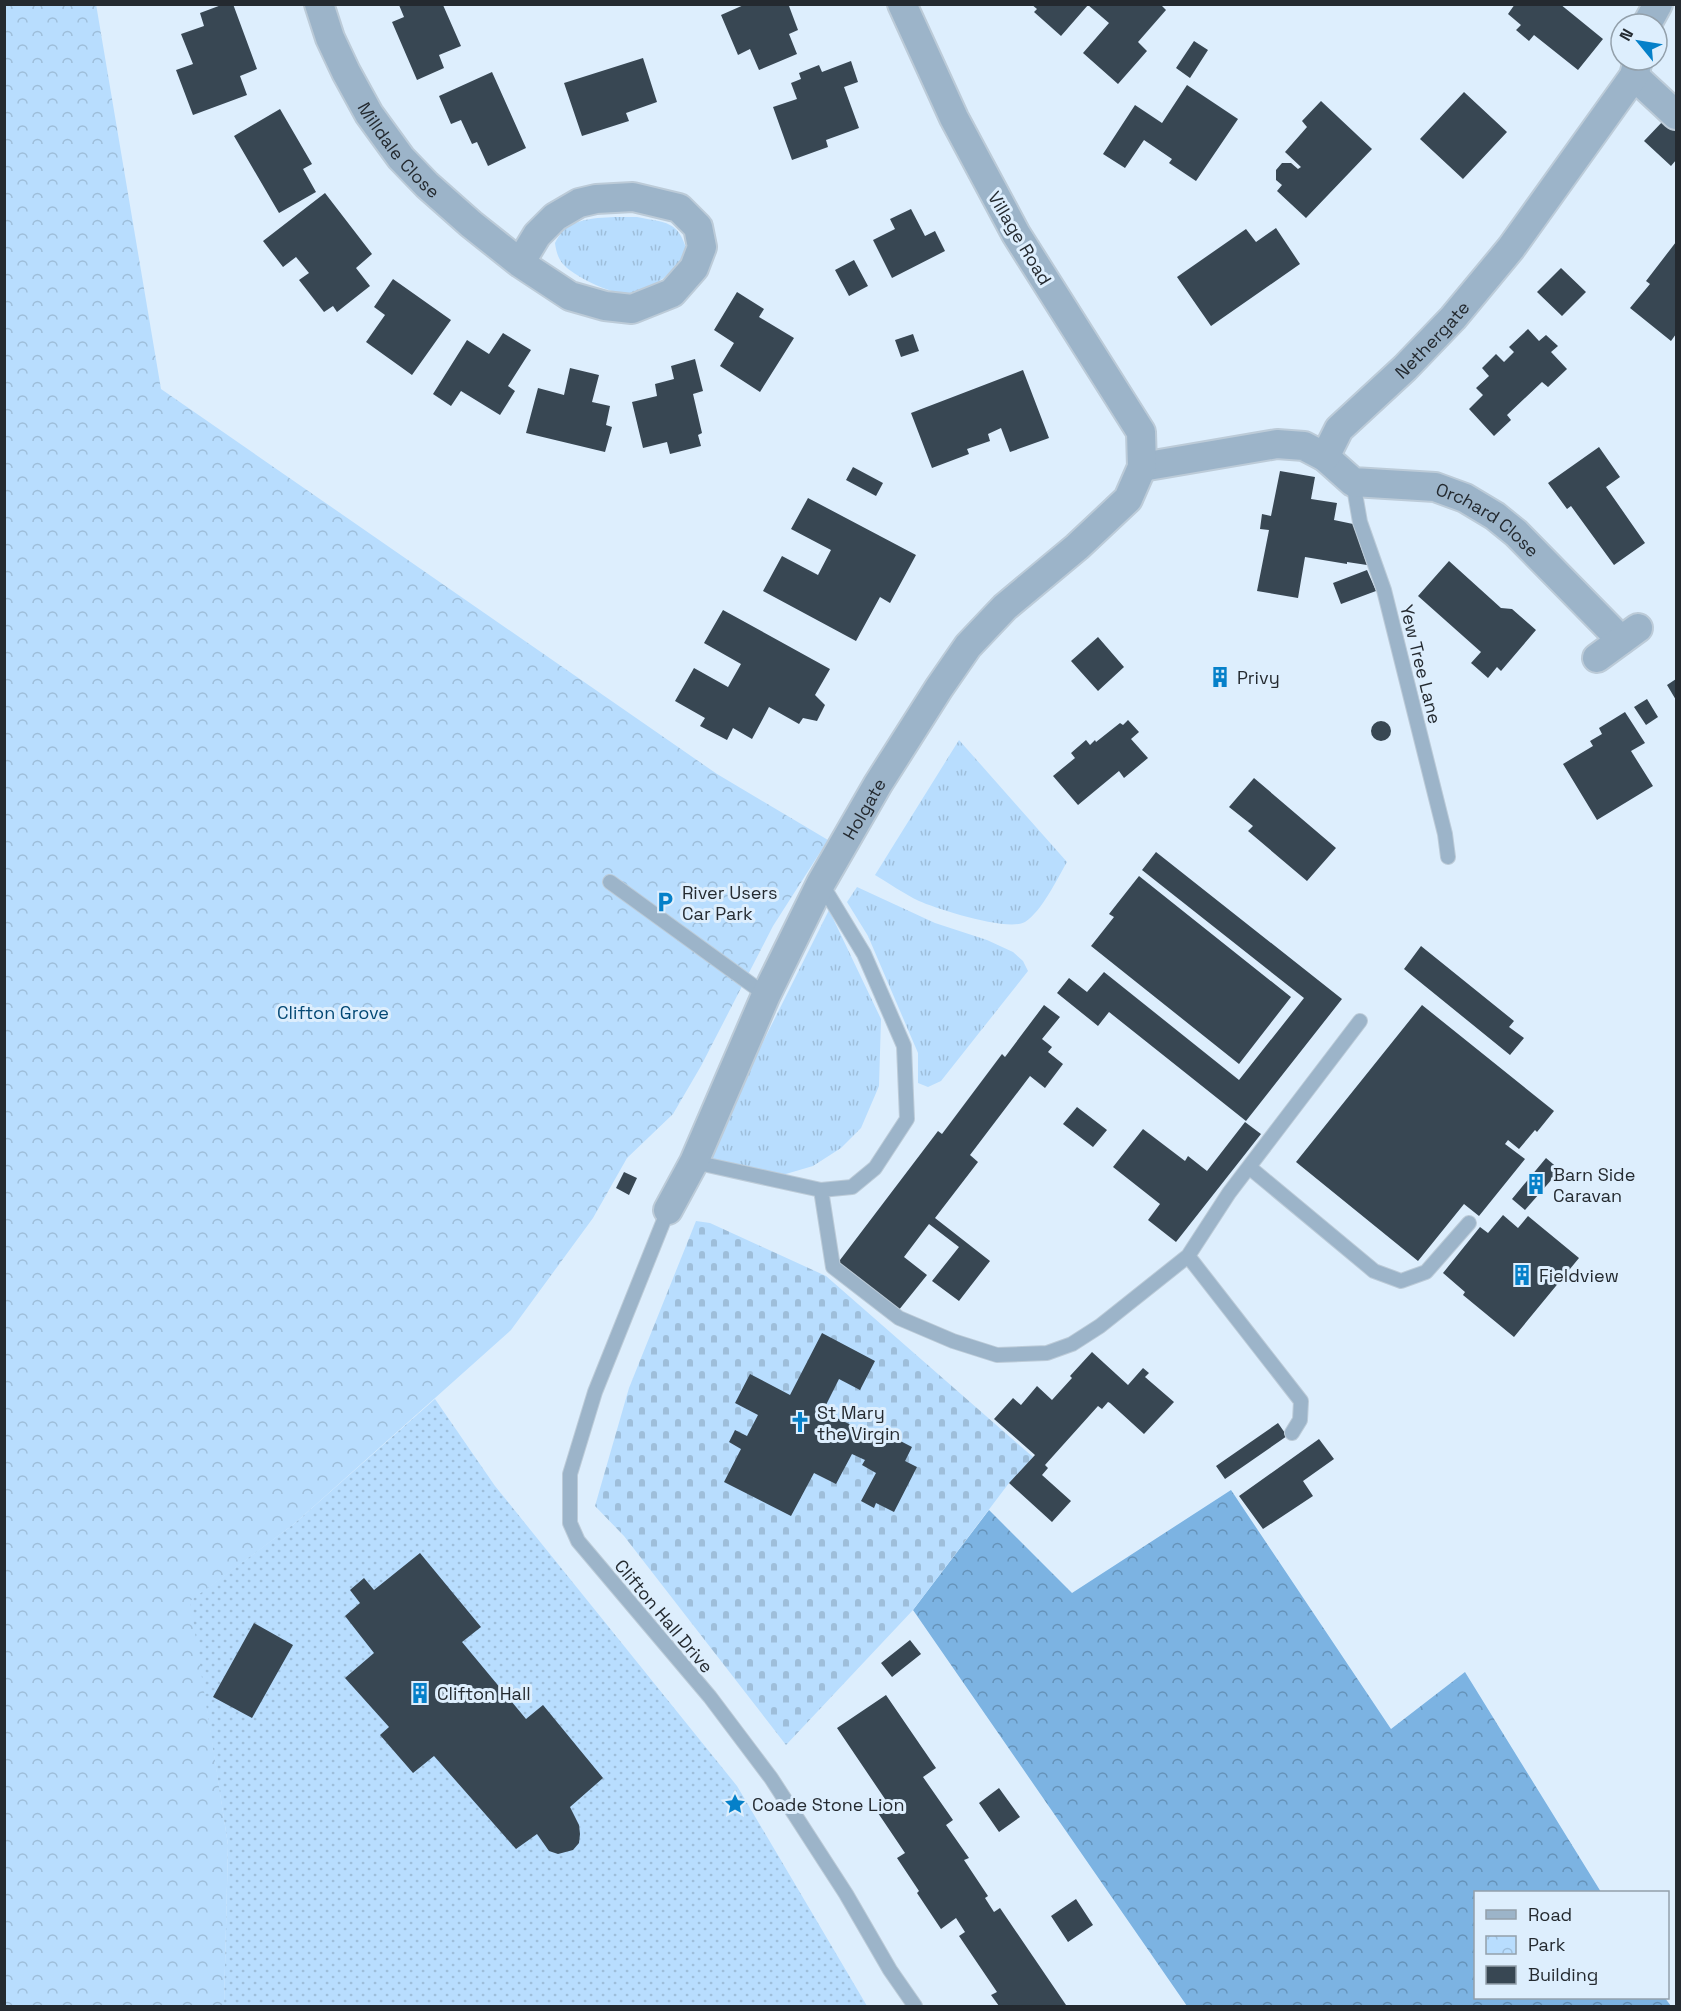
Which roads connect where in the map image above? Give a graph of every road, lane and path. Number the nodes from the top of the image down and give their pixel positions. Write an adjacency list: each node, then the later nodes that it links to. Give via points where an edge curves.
1 (319, 4): 6 (street, Milldale Close, via 346,72 369,114 401,158 427,186)
2 (902, 4): 8 (street, Village Road, via 954,118 1016,234 1140,432)
3 (1633, 72): 7 (street, Nethergate, via 1511,248 1453,318 1339,429)
4 (1639, 72): 5 (street)
5 (1677, 115)
6 (520, 263): 6 (street, Milldale Close, via 570,296 632,309 672,293 694,268 702,247 698,228 679,208 633,197 596,199 579,203 555,217 537,235)
7 (1325, 457): 8 (street, via 1304,446 1277,444); 9 (street)
8 (1142, 467): 13 (street, Holgate, via 1128,500 1005,607 968,646 884,775)
9 (1353, 482): 10 (street, Orchard Close, via 1434,487 1465,498 1494,516 1629,634); 11 (lane, Yew Tree Lane, via 1360,522 1384,590)
10 (1597, 658)
11 (1448, 857)
12 (610, 882): 14 (lane)
13 (821, 883): 14 (street, Holgate); 18 (lane, via 864,954 904,1046 907,1119 875,1168 852,1187)
14 (766, 995): 16 (street, Holgate)
15 (1360, 1021): 17 (lane)
16 (694, 1162): 18 (lane); 19 (street, Holgate)
17 (1249, 1167): 20 (lane, via 1374,1271 1401,1281 1426,1272); 21 (lane)
18 (821, 1191): 21 (lane, via 833,1267 899,1318 997,1355 1047,1353 1072,1344)
19 (669, 1210): 23 (lane, Clifton Hall Drive, via 595,1392 570,1474 570,1523 578,1541 710,1697 771,1778)
20 (1469, 1223)
21 (1188, 1256): 22 (lane, via 1302,1401 1300,1420)
22 (1292, 1433)
23 (915, 2007)

